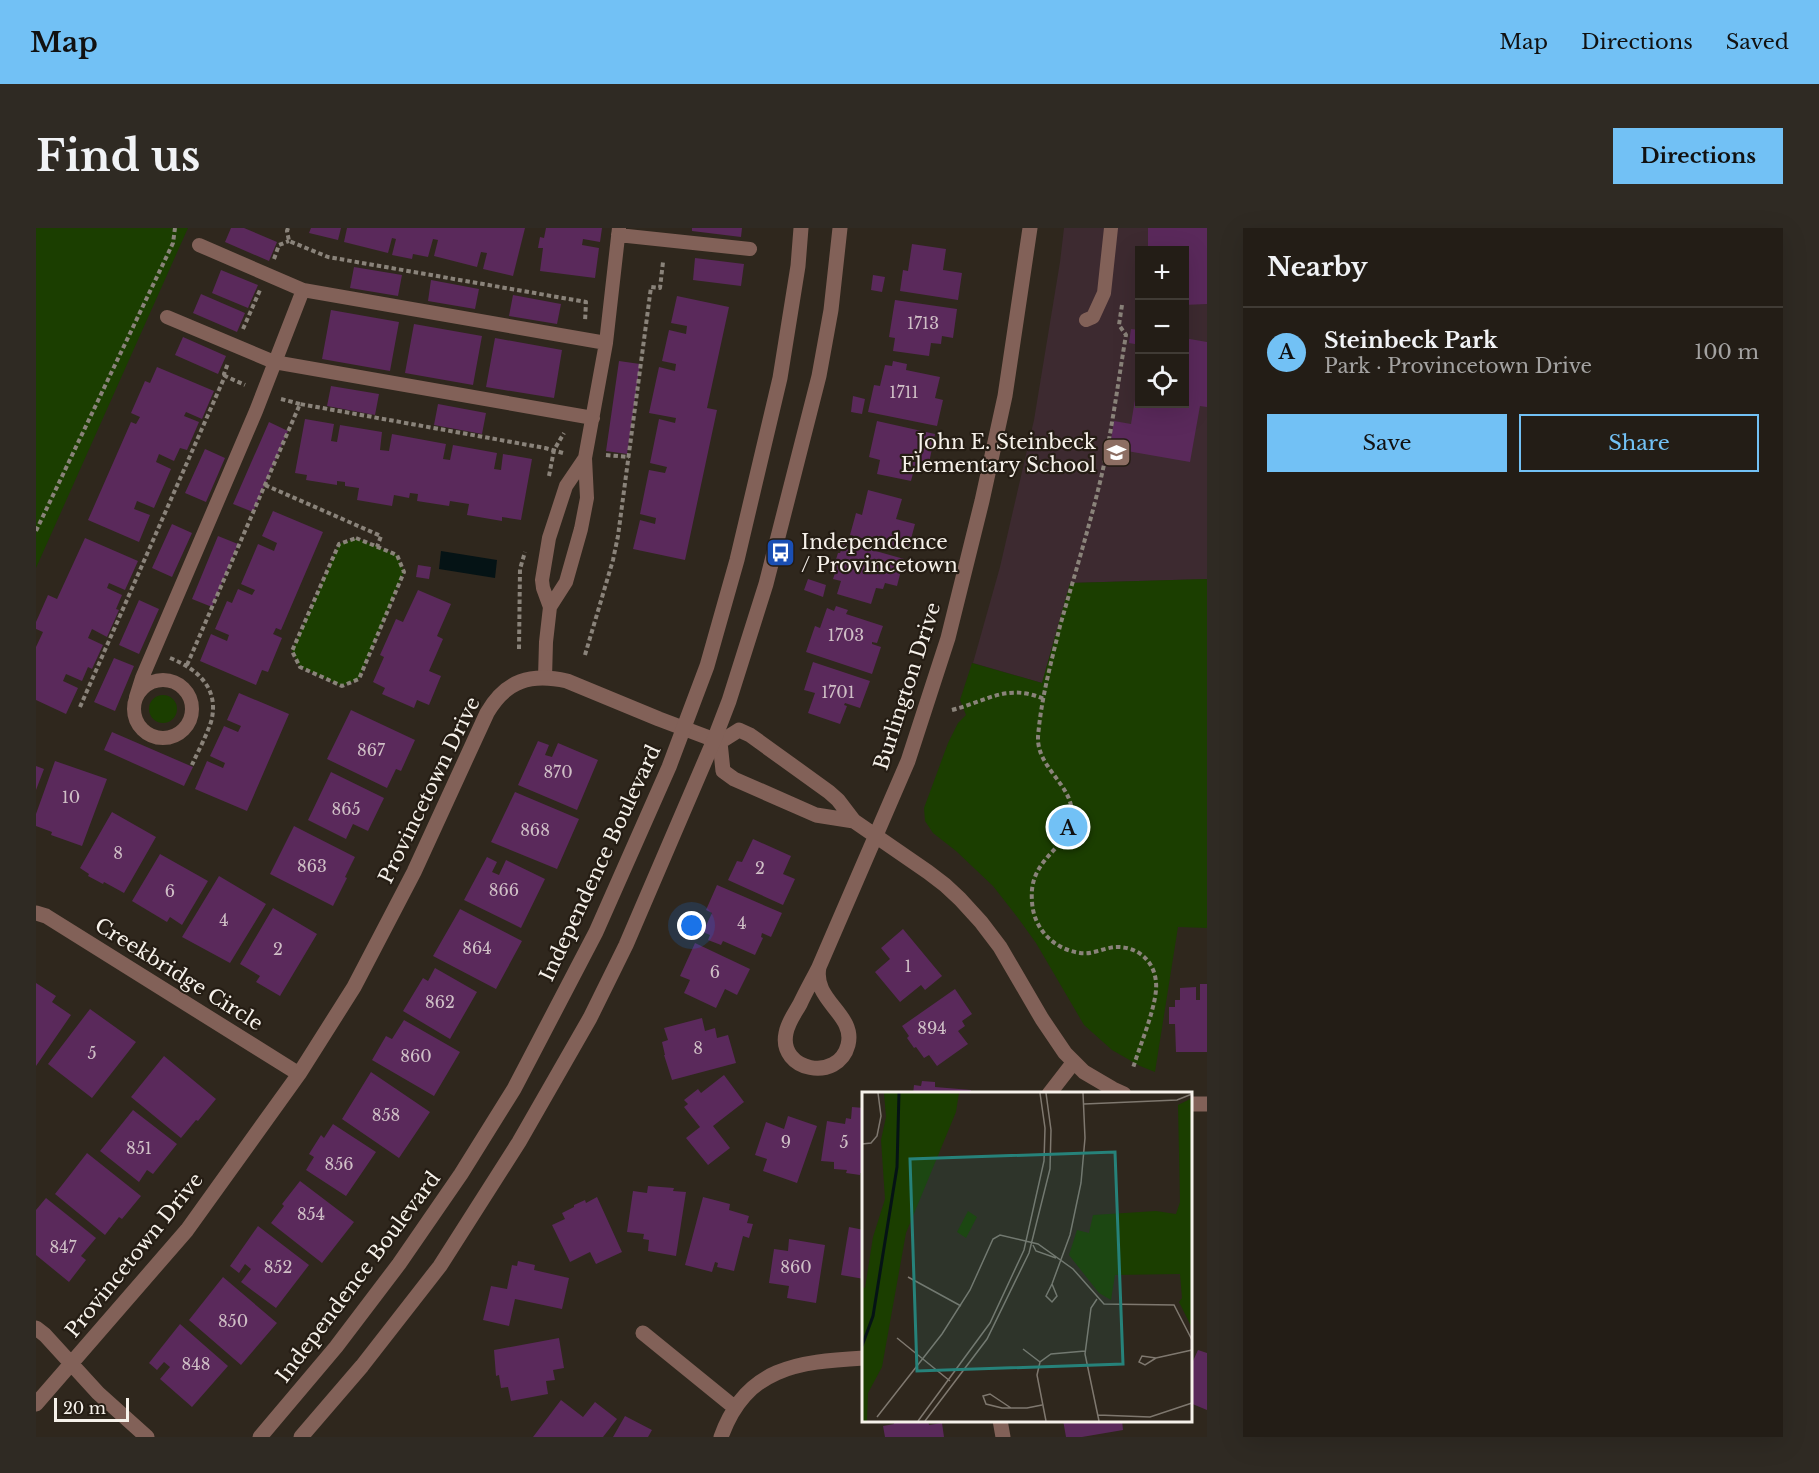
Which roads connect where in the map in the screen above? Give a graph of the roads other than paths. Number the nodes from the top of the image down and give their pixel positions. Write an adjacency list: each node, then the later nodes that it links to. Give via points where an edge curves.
1 (801, 228): 18 (street, Independence Boulevard, via 780,378 768,432 737,560 707,666)
2 (840, 228): 19 (street, via 831,310 816,388 766,584)
3 (1030, 228): 21 (street, Burlington Drive, via 1005,396 948,638 908,760)
4 (1111, 228): 10 (lane, via 1104,293 1094,317)
5 (619, 231): 7 (lane); 11 (lane)
6 (199, 245): 8 (lane)
7 (750, 249)
8 (303, 290): 11 (lane); 12 (lane)
9 (167, 317): 12 (lane)
10 (1086, 320)
11 (606, 343): 13 (lane)
12 (274, 362): 13 (lane); 17 (lane)
13 (593, 418): 14 (lane)
14 (585, 458): 15 (lane, via 587,498 581,529 566,582); 15 (lane, via 566,486 549,538 542,580)
15 (550, 607): 16 (lane)
16 (545, 678): 18 (street, Provincetown Drive, via 567,681); 25 (street, Provincetown Drive, via 515,683 494,701 414,872 354,987)
17 (136, 697): 17 (lane, via 134,715 152,736 172,736 191,716 188,696 175,683 157,681)
18 (684, 729): 19 (street, Provincetown Drive); 36 (street, Independence Boulevard, via 596,932 514,1089 399,1264)
19 (717, 741): 20 (street, via 723,771 734,779 816,814); 20 (street, via 739,730 750,735 829,792); 37 (street, via 590,1018 519,1142 440,1266)
20 (854, 821): 21 (street)
21 (875, 835): 23 (street, Burlington Drive); 24 (street, via 945,885 981,922)
22 (36, 913): 25 (street, Creekbridge Circle)
23 (819, 967): 23 (street, Burlington Drive, via 785,1034 790,1054 806,1068 816,1070 836,1064 848,1046 849,1036 842,1017 818,983)
24 (1073, 1063): 26 (street); 27 (street)
25 (299, 1074): 31 (street, Provincetown Drive, via 187,1230)
26 (1051, 1092)
27 (1120, 1092)
28 (36, 1328): 31 (street)
29 (643, 1333): 33 (street)
30 (862, 1358): 33 (street, via 826,1360 783,1370 755,1385)
31 (72, 1364): 32 (street, Provincetown Drive); 35 (street)
32 (36, 1404)
33 (734, 1407): 38 (street)
34 (1000, 1422): 39 (street)
35 (147, 1437)
36 (260, 1437)
37 (301, 1437)
38 (721, 1437)
39 (1003, 1437)

